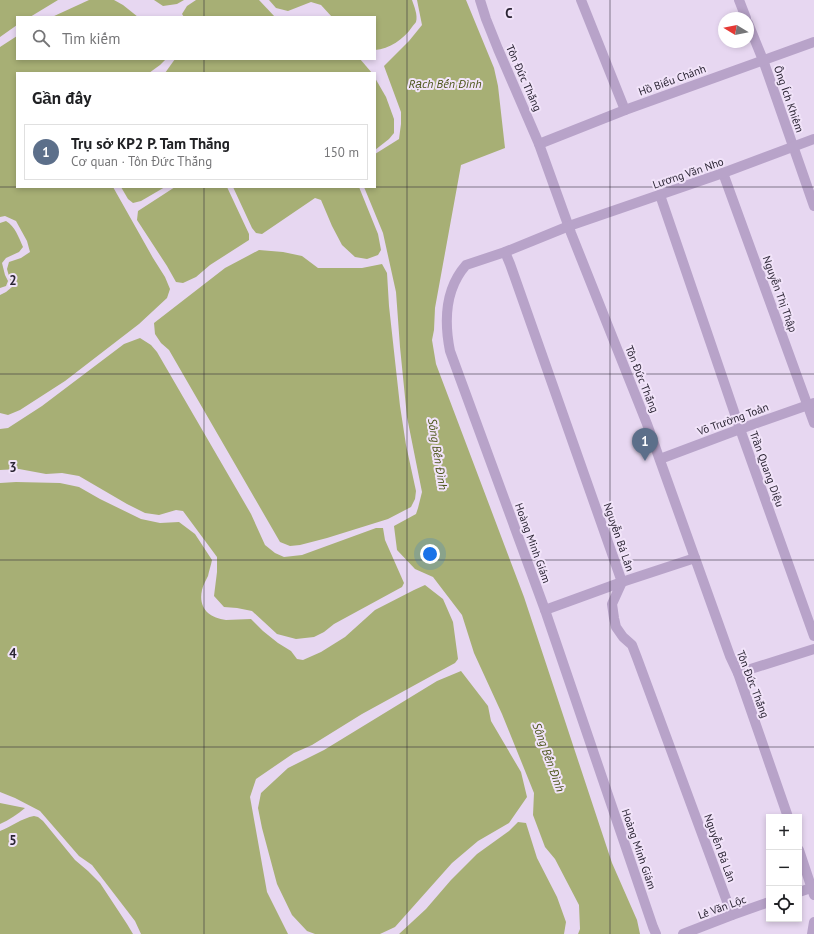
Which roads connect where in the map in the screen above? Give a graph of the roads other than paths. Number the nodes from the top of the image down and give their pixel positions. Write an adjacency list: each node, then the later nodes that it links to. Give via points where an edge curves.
1 (480, 0): 10 (street, Tôn Đức Thắng, via 498,49)
2 (581, 0): 8 (street)
3 (739, 0): 4 (street)
4 (744, 12)
5 (754, 38): 7 (street, Ông Ích Khiêm)
6 (814, 42): 7 (street, Hồ Biểu Chánh)
7 (763, 60): 8 (street, Hồ Biểu Chánh); 11 (street, Ông Ích Khiêm)
8 (625, 110): 10 (street, Hồ Biểu Chánh)
9 (814, 139): 11 (street, Lương Văn Nho)
10 (540, 144): 15 (street, Tôn Đức Thắng)
11 (793, 147): 12 (street, Lương Văn Nho); 14 (street, Ông Ích Khiêm)
12 (724, 173): 13 (street, Lương Văn Nho); 17 (street, Nguyễn Thị Thập)
13 (660, 195): 15 (street, Lương Văn Nho); 19 (street, Trần Quang Diệu)
14 (814, 206)
15 (569, 226): 16 (street, Hoàng Minh Giám); 20 (street, Tôn Đức Thắng)
16 (505, 252): 22 (street, Nguyễn Bá Lân); 23 (street, Hoàng Minh Giám, via 466,265 462,270 454,282 450,295 446,316 447,331 450,351)
17 (811, 404): 18 (street, Nguyễn Thị Thập); 19 (street, Võ Trường Toản)
18 (814, 423)
19 (740, 429): 20 (street, Võ Trường Toản); 24 (street, Trần Quang Diệu)
20 (660, 459): 21 (street, Tôn Đức Thắng)
21 (695, 558): 22 (street); 26 (street, Tôn Đức Thắng)
22 (622, 582): 23 (street); 32 (street, Nguyễn Bá Lân, via 612,604 616,627 632,645 638,658)
23 (546, 610): 34 (street, Hoàng Minh Giám)
24 (814, 636)
25 (814, 649): 26 (street)
26 (738, 673): 27 (street, Tôn Đức Thắng)
27 (787, 814)
28 (802, 859): 29 (street)
29 (813, 890): 30 (street)
30 (802, 892)
31 (766, 903): 32 (street, Lê Văn Lộc)
32 (732, 915): 35 (street, Lê Văn Lộc)
33 (814, 922): 36 (street)
34 (656, 934)
35 (682, 934)
36 (812, 934)

